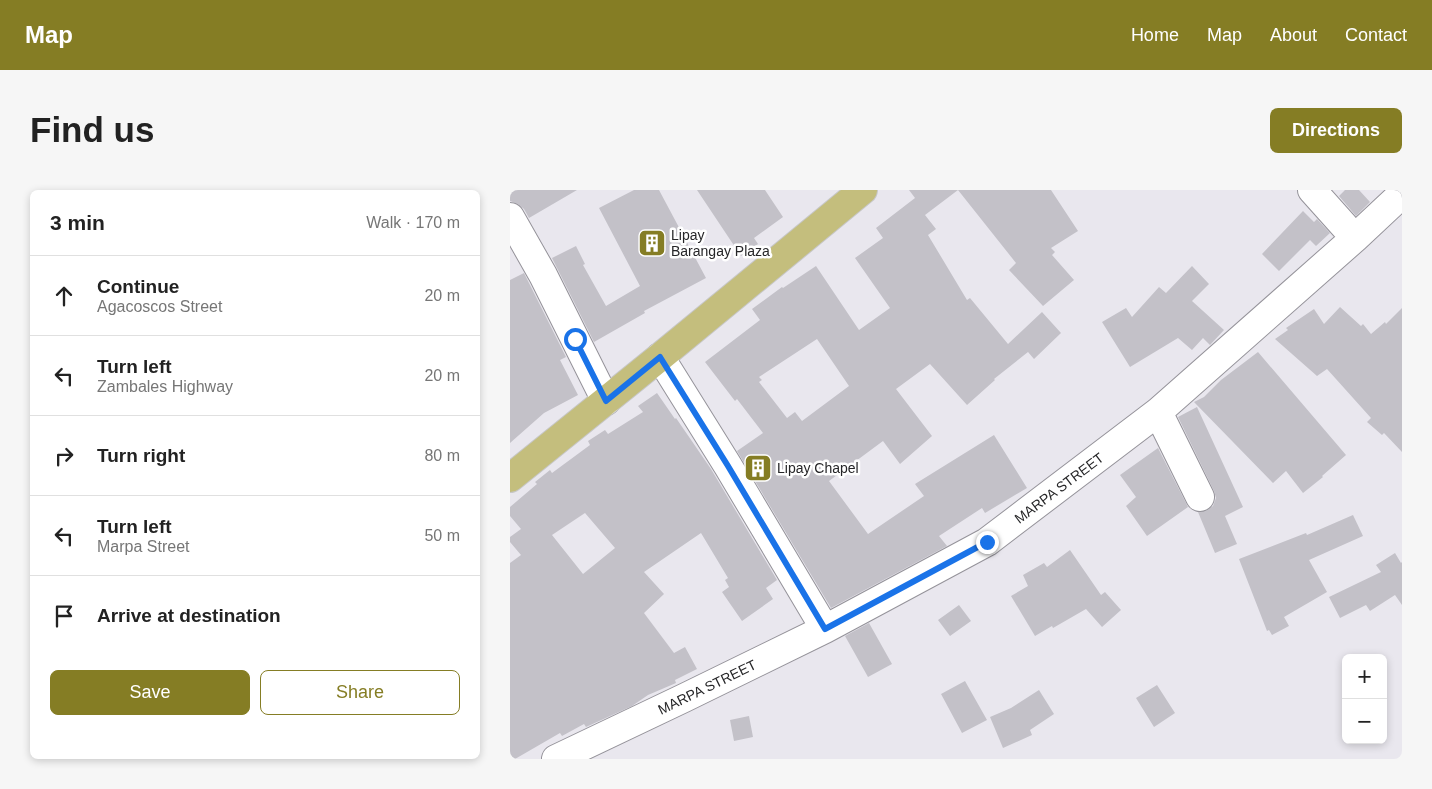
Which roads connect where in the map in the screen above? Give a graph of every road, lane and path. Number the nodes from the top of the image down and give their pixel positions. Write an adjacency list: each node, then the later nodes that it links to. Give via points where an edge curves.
1 (862, 190): 6 (main road)
2 (1312, 190): 5 (street)
3 (1402, 194): 5 (street, MARPA STREET)
4 (510, 217): 7 (street)
5 (1355, 238): 8 (street, MARPA STREET)
6 (660, 357): 7 (main road); 11 (street)
7 (606, 401): 9 (main road)
8 (1158, 412): 10 (street); 11 (street, MARPA STREET, via 987,542)
9 (510, 478)
10 (1200, 497)
11 (825, 629): 12 (street, MARPA STREET)
12 (556, 759)

